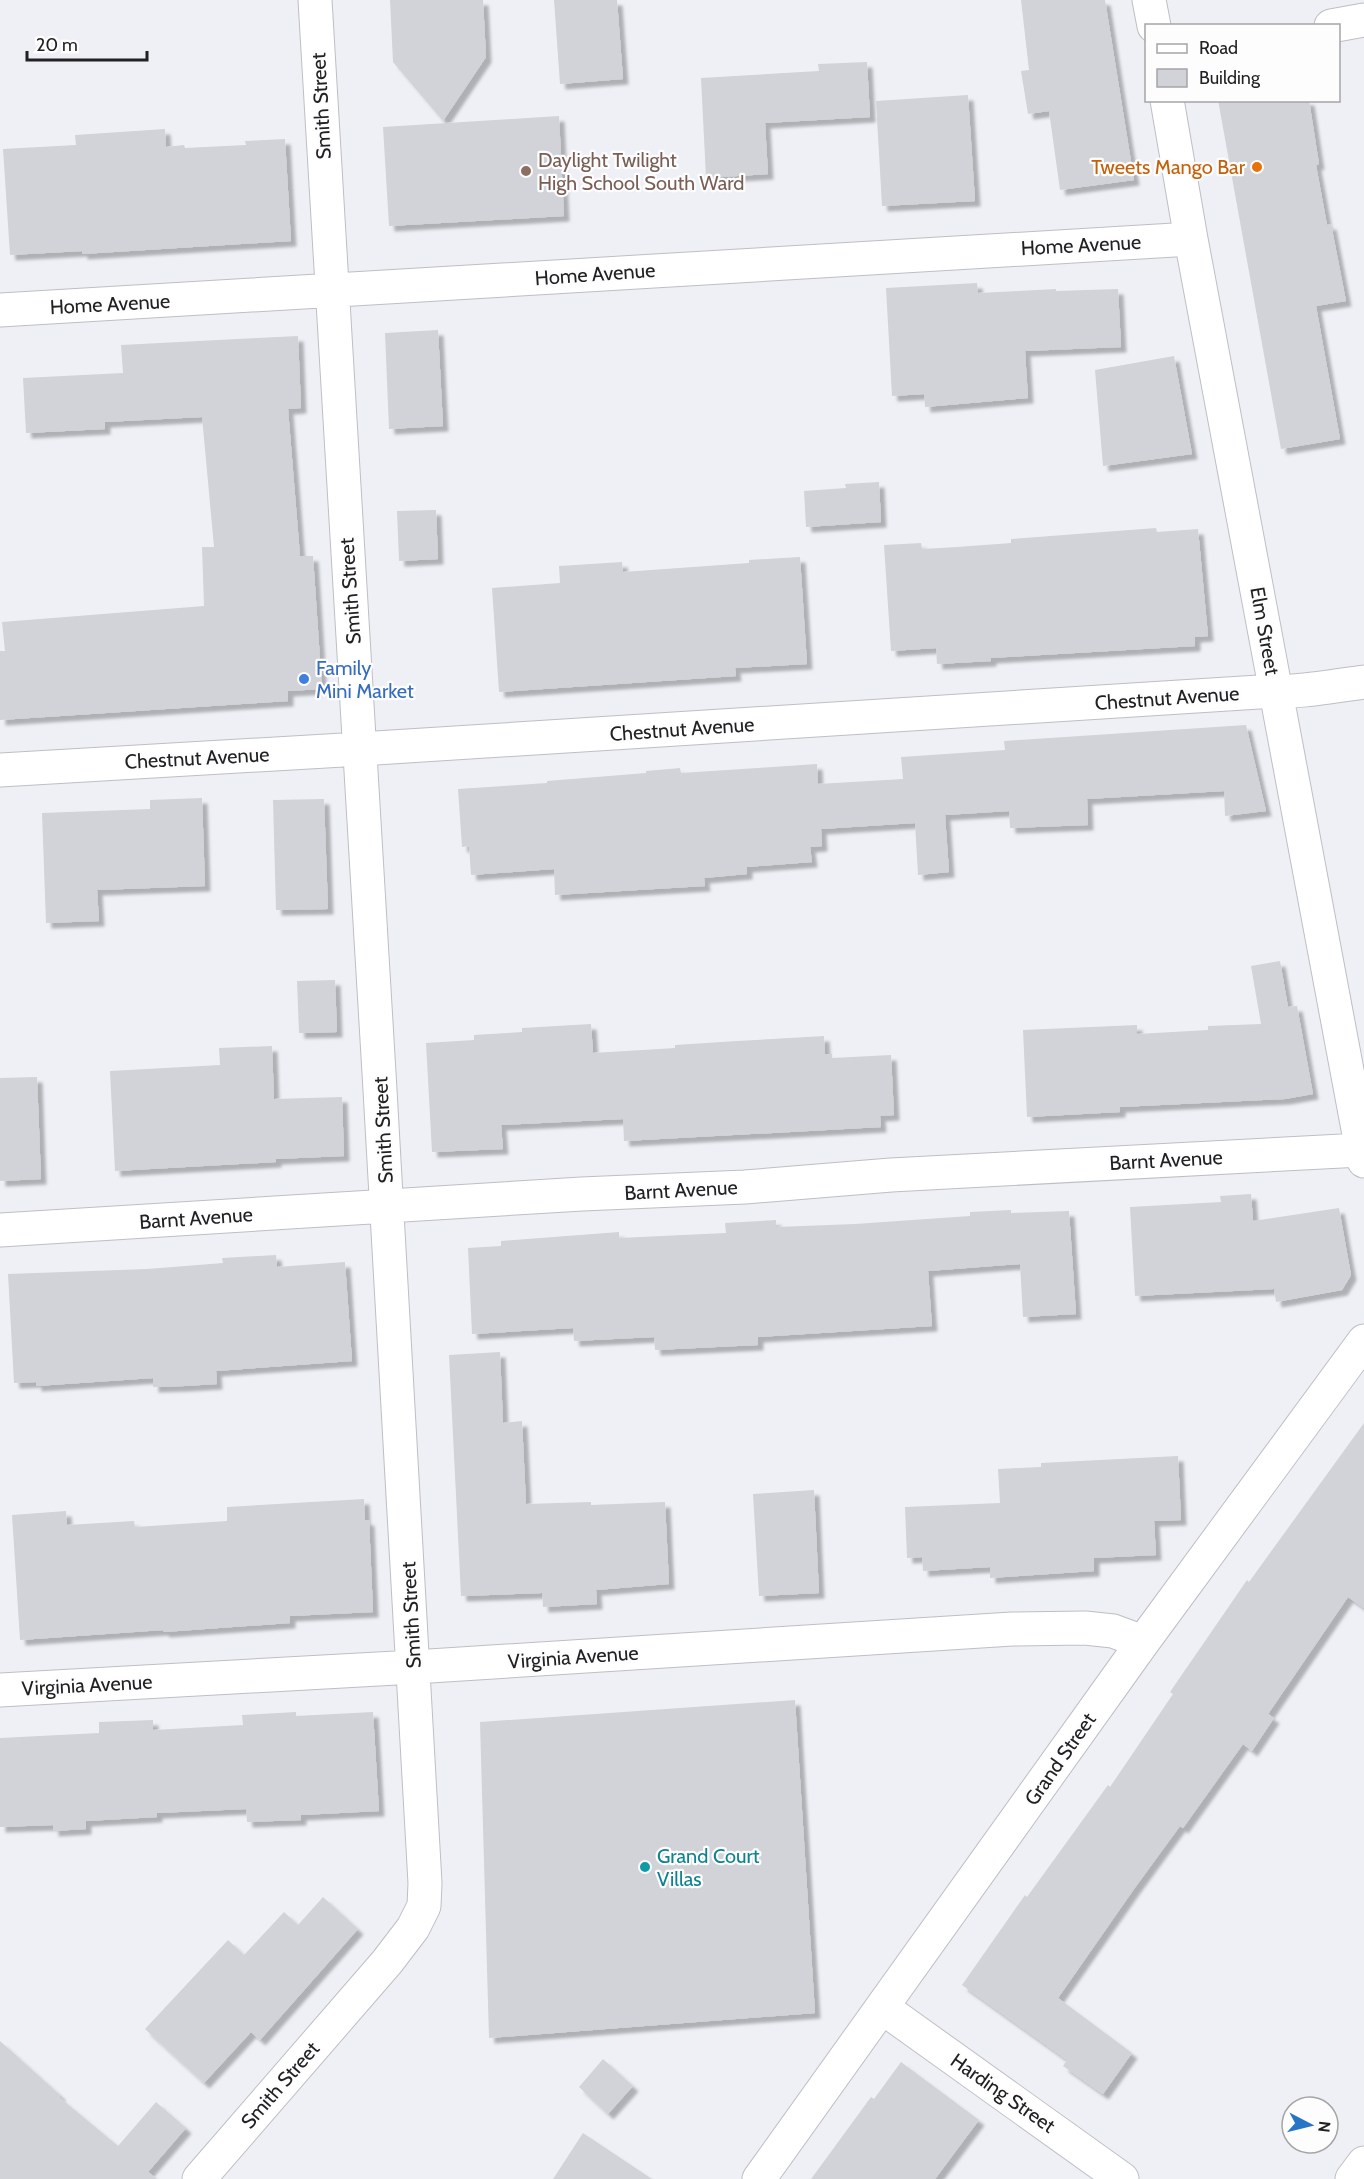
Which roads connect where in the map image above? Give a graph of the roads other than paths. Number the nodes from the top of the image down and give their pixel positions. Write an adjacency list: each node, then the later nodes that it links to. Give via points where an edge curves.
1 (315, 0): 8 (street, Smith Street)
2 (1149, 0): 4 (street)
3 (1364, 20): 5 (street)
4 (1154, 24)
5 (1340, 24)
6 (1167, 102): 7 (street, Elm Street)
7 (1191, 239): 8 (street, Home Avenue); 11 (street, Elm Street)
8 (331, 291): 9 (street, Home Avenue); 12 (street, Smith Street)
9 (0, 310)
10 (1364, 682): 11 (street, Chestnut Avenue)
11 (1276, 693): 12 (street, Chestnut Avenue); 14 (street, Elm Street)
12 (360, 749): 13 (street, Chestnut Avenue); 15 (street, Smith Street)
13 (0, 770)
14 (1363, 1156): 15 (street, Barnt Avenue, via 891,1175)
15 (388, 1207): 16 (street, Barnt Avenue); 19 (street, Smith Street)
16 (0, 1230)
17 (1364, 1343): 18 (street, Grand Street)
18 (1143, 1642): 19 (street, Virginia Avenue, via 1113,1631 1085,1628 1012,1629); 21 (street, Grand Street)
19 (414, 1667): 20 (street, Virginia Avenue); 23 (street, Smith Street, via 424,1906 387,1962)
20 (0, 1690)
21 (883, 2008): 24 (street, Grand Street); 25 (street, Harding Street)
22 (1364, 2163): 26 (street)
23 (199, 2179)
24 (759, 2179)
25 (1122, 2179)
26 (1352, 2179)

